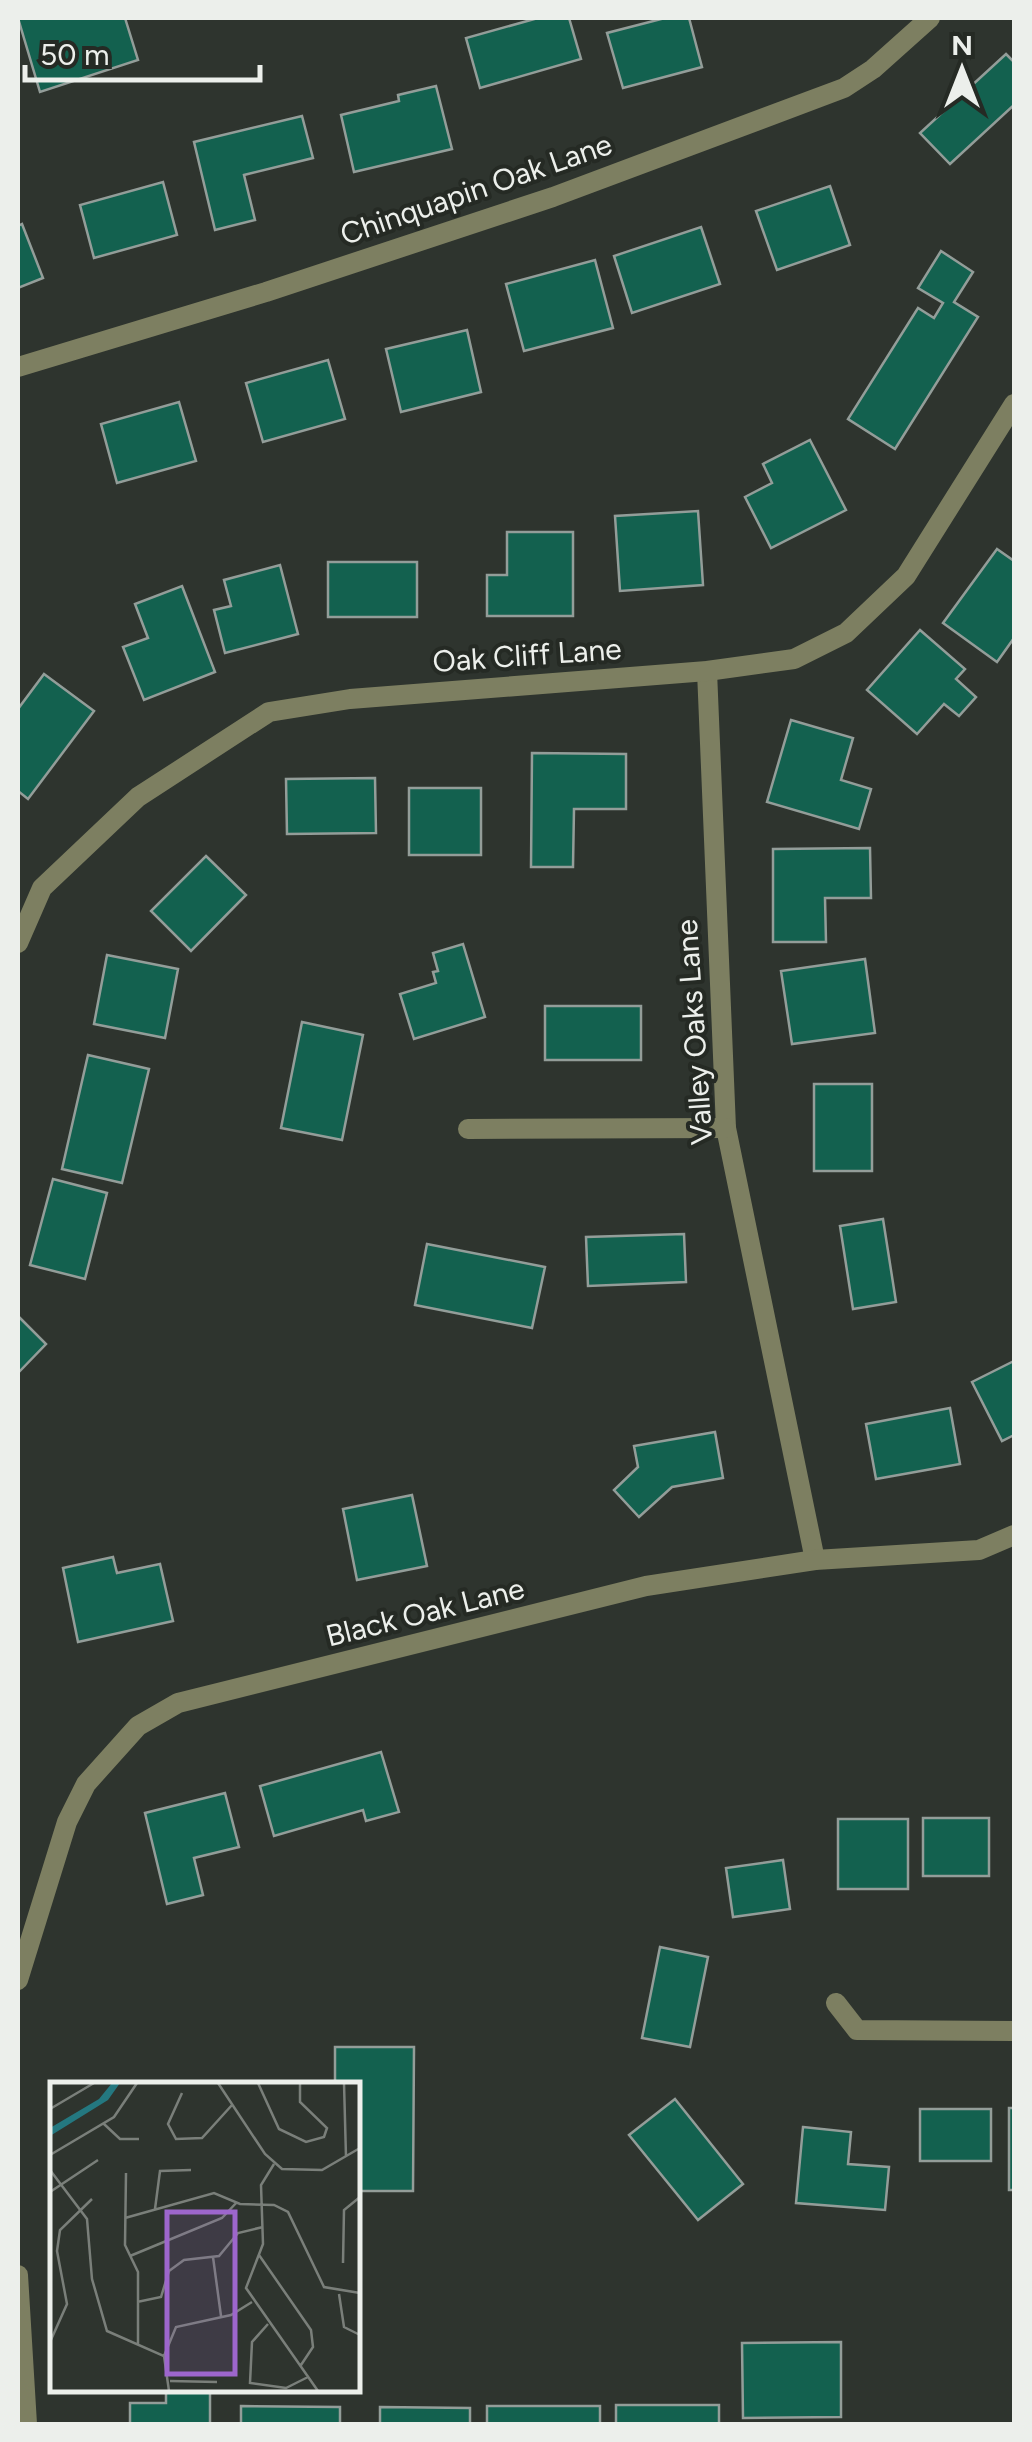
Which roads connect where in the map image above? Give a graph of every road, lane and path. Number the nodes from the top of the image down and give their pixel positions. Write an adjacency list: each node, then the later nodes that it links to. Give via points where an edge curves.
1 (930, 18): 2 (street, Chinquapin Oak Lane, via 844,88 536,203)
2 (18, 367)
3 (1014, 404): 4 (street, Oak Cliff Lane, via 906,576 846,633 794,659)
4 (707, 671): 5 (street, Oak Cliff Lane, via 350,699 269,712 138,797 42,888); 6 (street, Valley Oaks Lane)
5 (18, 943)
6 (726, 1128): 7 (street); 9 (street, Valley Oaks Lane)
7 (468, 1130)
8 (1014, 1535): 9 (street, Black Oak Lane, via 979,1550)
9 (815, 1560): 10 (street, Black Oak Lane, via 646,1586 178,1703 138,1726 86,1784 67,1822)
10 (18, 1980)
11 (836, 2003): 12 (street, via 857,2030)
12 (1014, 2031)
13 (18, 2275): 14 (street)
14 (27, 2424)

